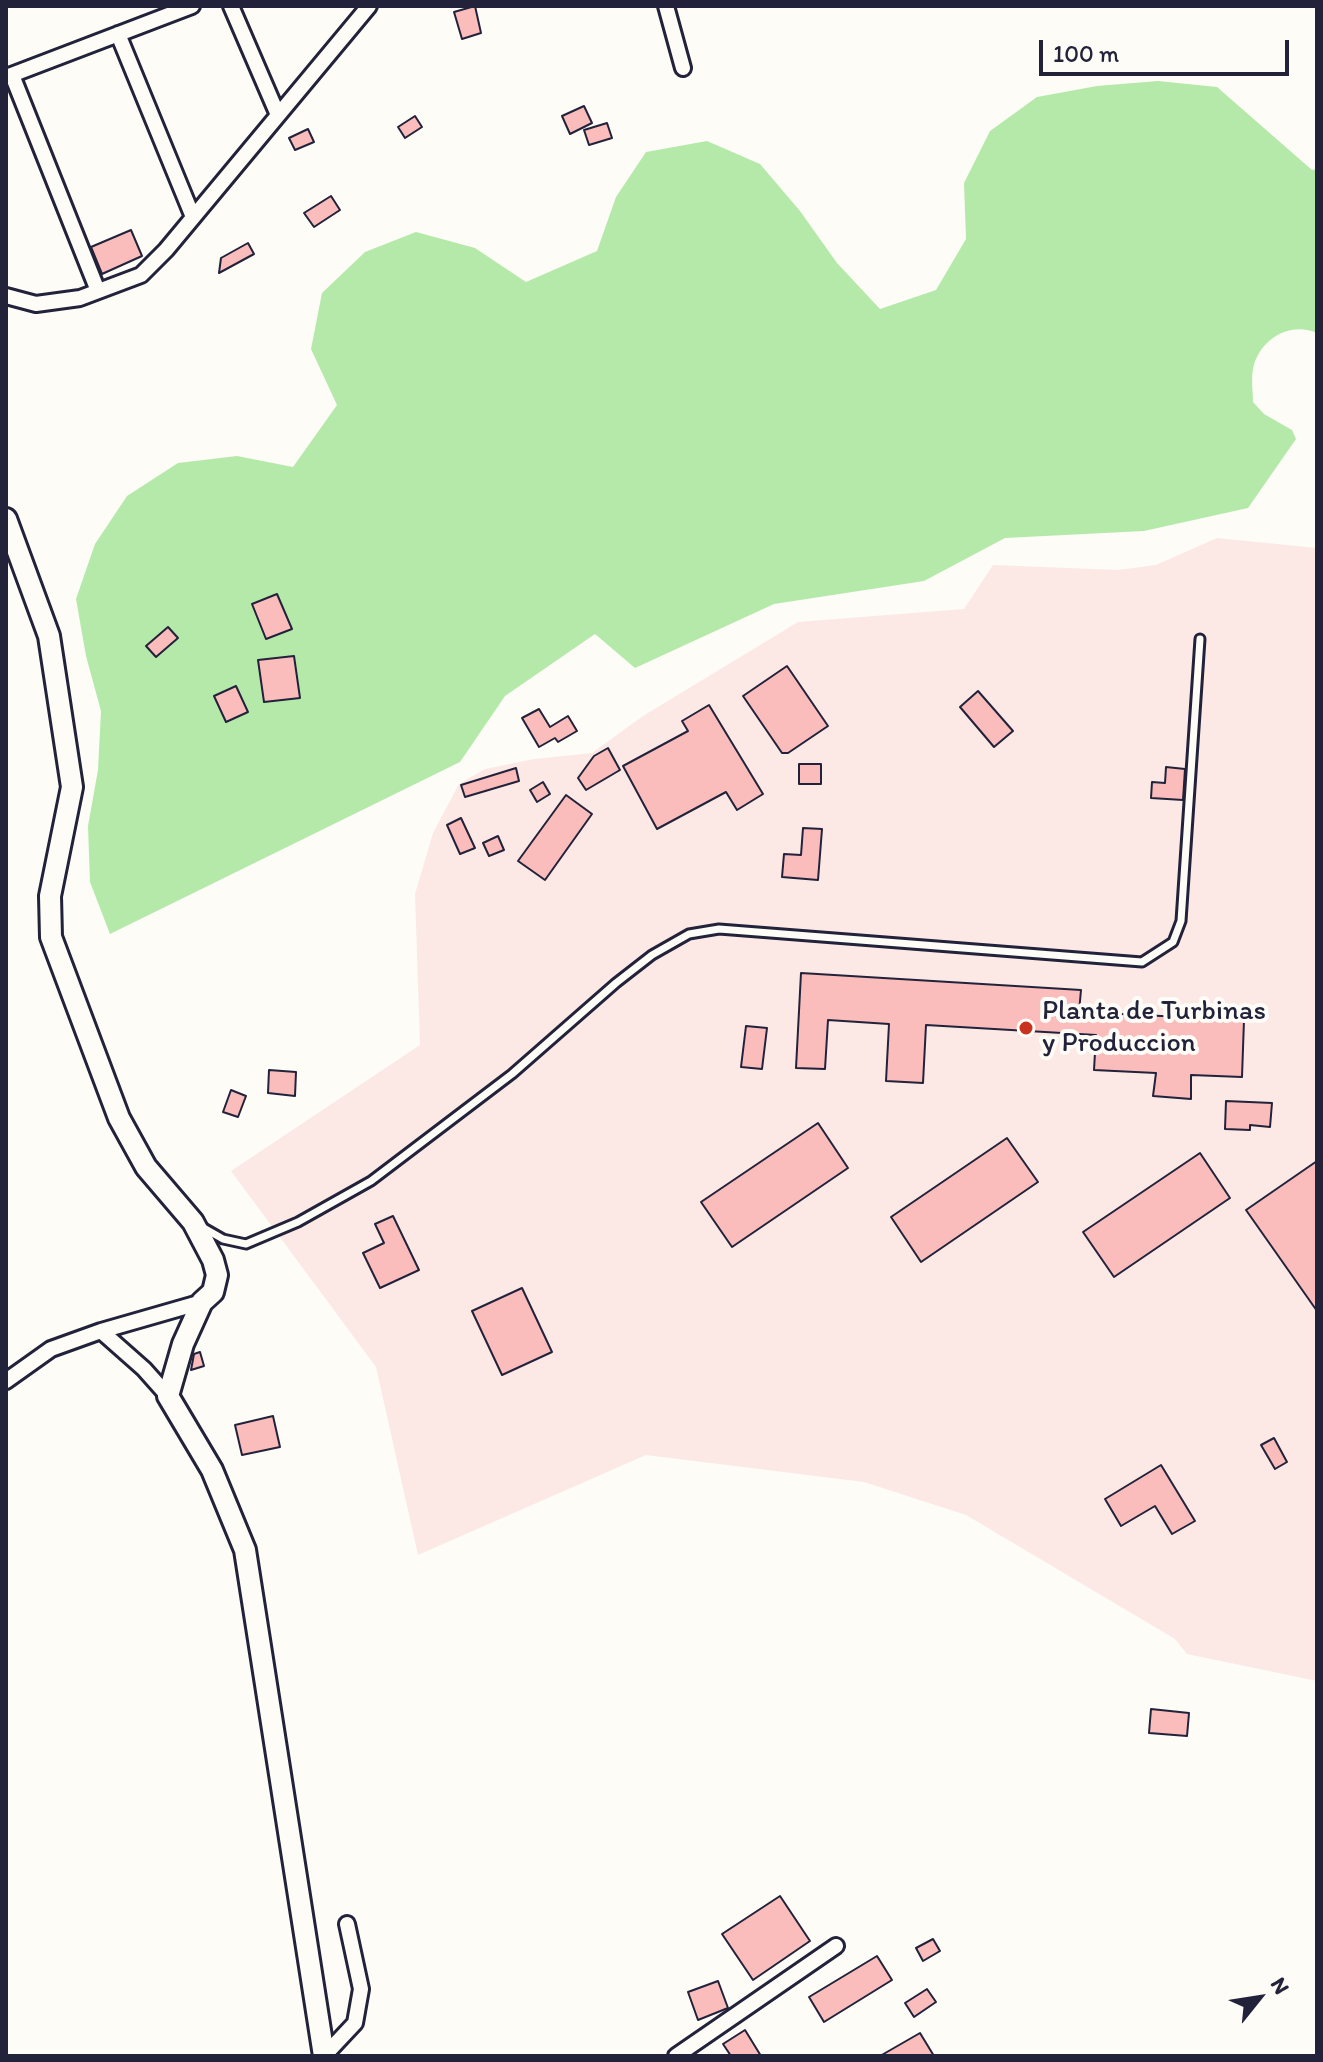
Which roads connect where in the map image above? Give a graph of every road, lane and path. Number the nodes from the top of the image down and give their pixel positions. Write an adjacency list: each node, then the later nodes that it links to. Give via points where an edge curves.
1 (192, 6): 5 (street)
2 (231, 6): 8 (street)
3 (369, 6): 8 (street)
4 (666, 6): 6 (street)
5 (118, 34): 7 (street); 9 (street)
6 (683, 68)
7 (9, 76): 10 (street)
8 (278, 115): 9 (street)
9 (193, 217): 10 (street, via 141,275)
10 (98, 291): 11 (street, via 36,304)
11 (6, 296)
12 (6, 519): 14 (street, via 49,636 72,787 50,896 51,937 119,1118 146,1167)
13 (1200, 639): 14 (lane, via 1181,921 1173,942 1142,962 719,929 689,934 628,973 512,1074 371,1181 246,1244 223,1239)
14 (193, 1222): 15 (street, via 217,1275 213,1292)
15 (202, 1302): 16 (street); 18 (street)
16 (101, 1331): 17 (street, via 51,1349); 18 (street)
17 (6, 1381)
18 (168, 1396): 21 (street, via 212,1470 245,1550)
19 (347, 1924): 21 (street, via 361,1989 355,2023)
20 (836, 1946): 22 (street)
21 (324, 2056)
22 (676, 2056)

